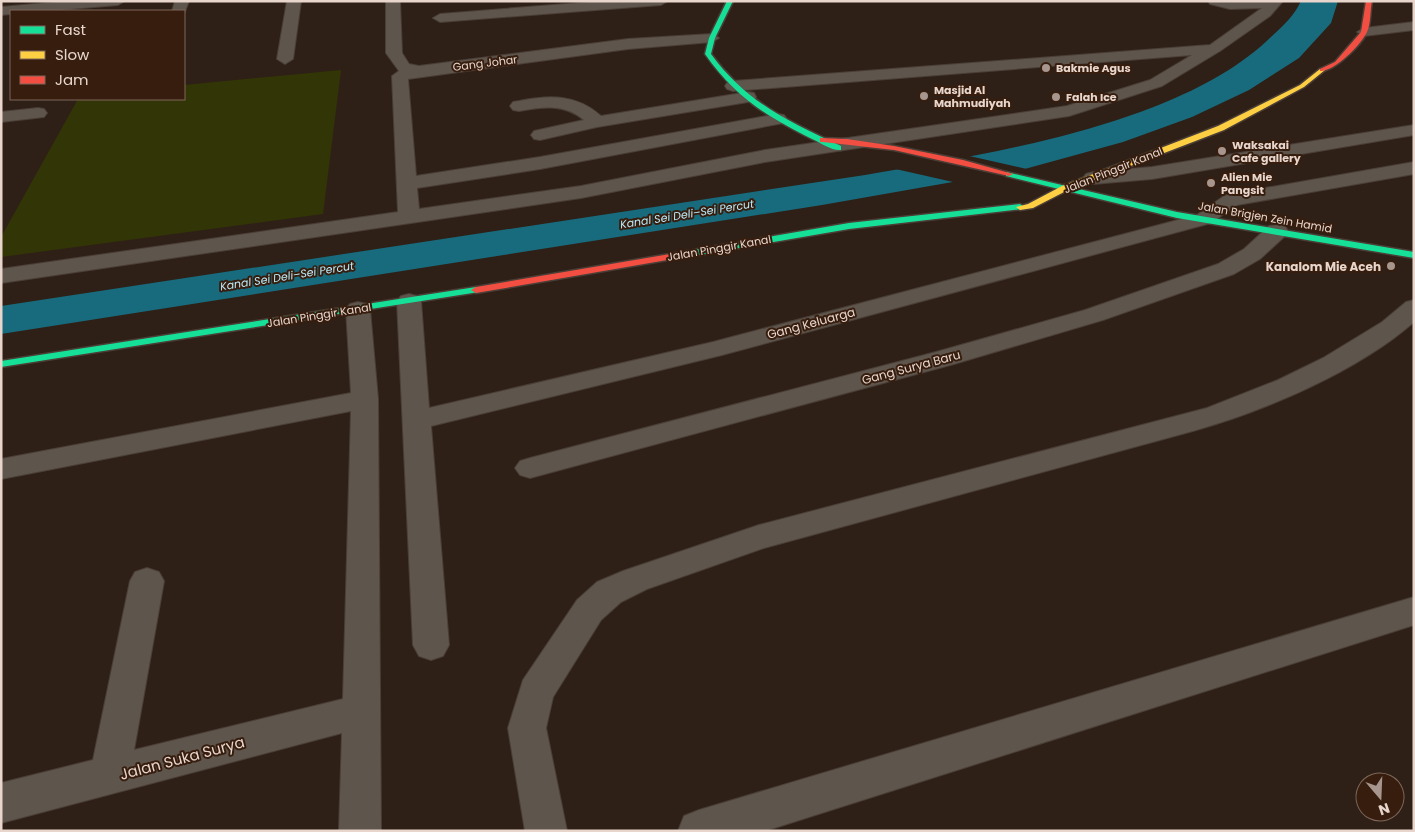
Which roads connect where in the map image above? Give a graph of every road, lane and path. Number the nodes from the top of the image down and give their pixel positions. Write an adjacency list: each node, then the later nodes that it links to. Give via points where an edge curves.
1 (118, 1): 9 (street)
2 (294, 1): 16 (street)
3 (393, 1): 17 (street, via 394,53 404,68)
4 (661, 1): 11 (street)
5 (730, 1): 14 (street, Jalan Brigjen Zein Hamid)
6 (1215, 1): 8 (street, via 1230,6)
7 (1369, 1): 13 (street)
8 (1275, 3): 15 (street)
9 (80, 6): 10 (street)
10 (17, 10)
11 (440, 18)
12 (1414, 26): 13 (street)
13 (1364, 32): 30 (street, Jalan Pinggir Kanal, via 1337,63 1272,103 1221,128)
14 (712, 38): 17 (street, Gang Johar, via 628,44); 18 (street, Jalan Brigjen Zein Hamid, via 708,54)
15 (1215, 48): 18 (street); 27 (street, via 1156,83 1069,111)
16 (285, 59)
17 (419, 71): 31 (street, Gang Johar, via 400,76)
18 (733, 86): 19 (street, Jalan Brigjen Zein Hamid)
19 (748, 97): 23 (street, Jalan Brigjen Zein Hamid); 24 (street)
20 (519, 106): 24 (street, via 556,100 568,102)
21 (38, 113): 22 (street)
22 (1, 117)
23 (778, 119): 28 (street, Jalan Brigjen Zein Hamid); 31 (street)
24 (597, 122): 26 (street)
25 (1414, 130): 30 (street, via 1152,173)
26 (540, 135)
27 (864, 142): 28 (street); 32 (street, Jalan Brigjen Zein Hamid, via 908,149)
28 (828, 144): 32 (street, Jalan Brigjen Zein Hamid); 33 (street, via 581,192)
29 (1414, 168): 34 (street, via 1231,200)
30 (1093, 178): 32 (street, Jalan Pinggir Kanal)
31 (408, 184): 33 (street, Gang Johar)
32 (1057, 190): 34 (street, Jalan Brigjen Zein Hamid); 38 (street, Jalan Pinggir Kanal, via 1020,208 849,226)
33 (409, 218): 37 (street)
34 (1204, 219): 35 (street, Jalan Brigjen Zein Hamid); 43 (street, Gang Keluarga, via 564,388)
35 (1277, 231): 36 (street, Jalan Brigjen Zein Hamid); 44 (street, Gang Surya Baru, via 1252,254 1226,269 1094,315)
36 (1414, 255)
37 (1, 276)
38 (410, 301): 40 (street, Jalan Pinggir Kanal); 43 (street)
39 (1414, 307): 53 (street, via 1406,318 1360,348 1239,408 760,536 634,580 609,592 589,610 536,692 527,728)
40 (358, 309): 41 (street, Jalan Pinggir Kanal); 42 (street)
41 (1, 364)
42 (365, 399): 45 (street); 49 (street)
43 (416, 420): 48 (street)
44 (530, 468)
45 (1, 469)
46 (147, 581): 50 (street)
47 (1414, 611): 54 (street)
48 (431, 644)
49 (362, 711): 50 (street, Jalan Suka Surya); 52 (street)
50 (109, 777): 51 (street, Jalan Suka Surya)
51 (1, 803)
52 (360, 831)
53 (546, 831)
54 (699, 831)

